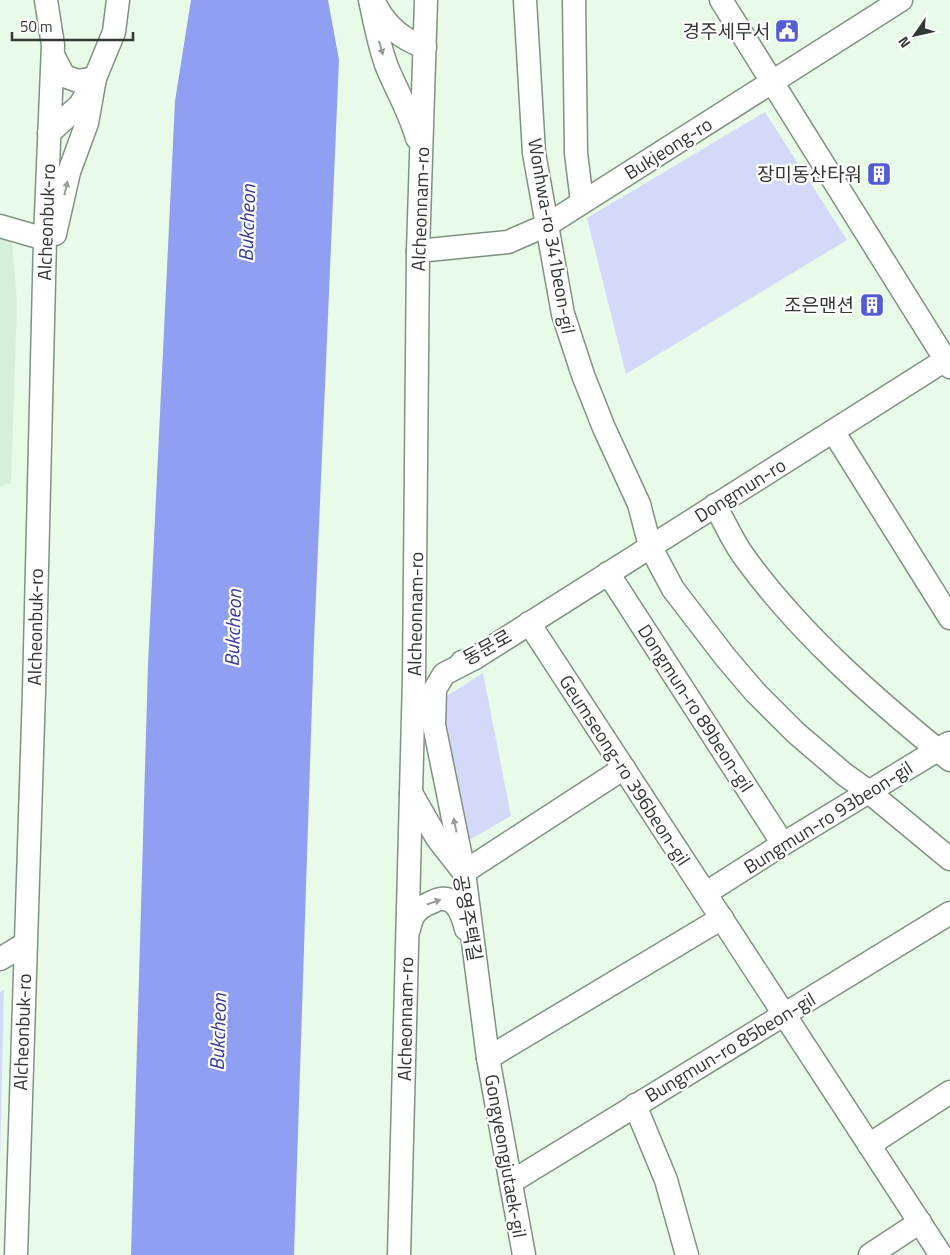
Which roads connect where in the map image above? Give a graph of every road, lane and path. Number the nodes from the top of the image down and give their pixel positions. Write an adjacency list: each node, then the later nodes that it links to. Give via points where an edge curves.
1 (46, 0): 10 (street, Alcheonbuk-ro)
2 (118, 0): 11 (street, via 114,32)
3 (372, 0): 9 (street, via 402,37); 14 (street, one-way to 14, via 384,57)
4 (426, 0): 9 (street, Alcheonnam-ro)
5 (525, 0): 16 (street, Wonhwa-ro 341beon-gil, via 534,153)
6 (574, 0): 15 (street, via 576,153)
7 (720, 0): 12 (street)
8 (901, 0): 12 (street, Bukjeong-ro)
9 (425, 47): 14 (street, Alcheonnam-ro)
10 (52, 55): 11 (street, via 64,76 78,81); 13 (street, Alcheonbuk-ro)
11 (95, 78): 13 (street, via 80,105); 20 (street, one-way to 11, via 70,172 87,123)
12 (772, 83): 15 (street, Bukjeong-ro); 21 (street)
13 (48, 133): 18 (street, Alcheonbuk-ro)
14 (422, 152): 19 (street, Alcheonnam-ro)
15 (582, 202): 16 (street, Bukjeong-ro)
16 (547, 225): 19 (street, Bukjeong-ro, via 508,242); 24 (street, Wonhwa-ro 341beon-gil, via 562,314 600,419 639,504)
17 (0, 226): 18 (street)
18 (45, 239): 20 (street, Alcheonbuk-ro)
19 (418, 251): 29 (street, Alcheonnam-ro)
20 (44, 287): 41 (street, Alcheonbuk-ro)
21 (949, 361): 22 (street, Dongmun-ro)
22 (833, 431): 23 (street, Dongmun-ro); 26 (street)
23 (715, 505): 24 (street, Dongmun-ro); 30 (street, via 744,557 831,658)
24 (650, 546): 25 (street, Dongmun-ro); 32 (street, Wonhwa-ro 341beon-gil, via 673,589 755,692 796,732)
25 (608, 573): 27 (street, Dongmun-ro); 34 (street, Dongmun-ro 89beon-gil)
26 (950, 618)
27 (529, 623): 28 (street, 동문로); 31 (street, Geumseong-ro 396beon-gil)
28 (475, 658): 29 (street, 동문로, via 444,667); 36 (street, one-way to 28, via 434,726 435,689 444,674)
29 (414, 666): 33 (street, Alcheonnam-ro)
30 (946, 751): 32 (street, Bungmun-ro 93beon-gil)
31 (624, 768): 36 (street); 37 (street, Geumseong-ro 396beon-gil)
32 (869, 792): 34 (street, Bungmun-ro 93beon-gil); 35 (street, Wonhwa-ro 341beon-gil)
33 (411, 793): 36 (street, 공영주택길, via 437,838); 40 (street, Alcheonnam-ro)
34 (783, 844): 37 (street, Bungmun-ro 93beon-gil)
35 (950, 858)
36 (464, 872): 43 (street, 공영주택길)
37 (706, 893): 39 (street, Geumseong-ro 396beon-gil)
38 (950, 913): 44 (street, Bungmun-ro 85beon-gil)
39 (722, 918): 44 (street, Geumseong-ro 396beon-gil); 45 (street)
40 (408, 937): 43 (street, one-way to 43, via 412,915 421,906 441,899 452,902 462,913); 52 (street, Alcheonnam-ro)
41 (25, 944): 42 (street); 51 (street, Alcheonbuk-ro)
42 (0, 959)
43 (476, 964): 45 (street, 공영주택길)
44 (784, 1014): 47 (street, Bungmun-ro 85beon-gil); 48 (street, Geumseong-ro 396beon-gil)
45 (488, 1058): 49 (street, Gongyeongjutaek-gil)
46 (950, 1092): 48 (street)
47 (635, 1105): 49 (street, Bungmun-ro 85beon-gil); 54 (street, via 666,1180)
48 (869, 1145): 50 (street, Geumseong-ro 396beon-gil)
49 (511, 1182): 53 (street, Gongyeongjutaek-gil)
50 (920, 1222): 55 (street); 56 (street, Geumseong-ro 396beon-gil)
51 (16, 1255)
52 (399, 1255)
53 (524, 1255)
54 (687, 1255)
55 (870, 1255)
56 (941, 1255)

